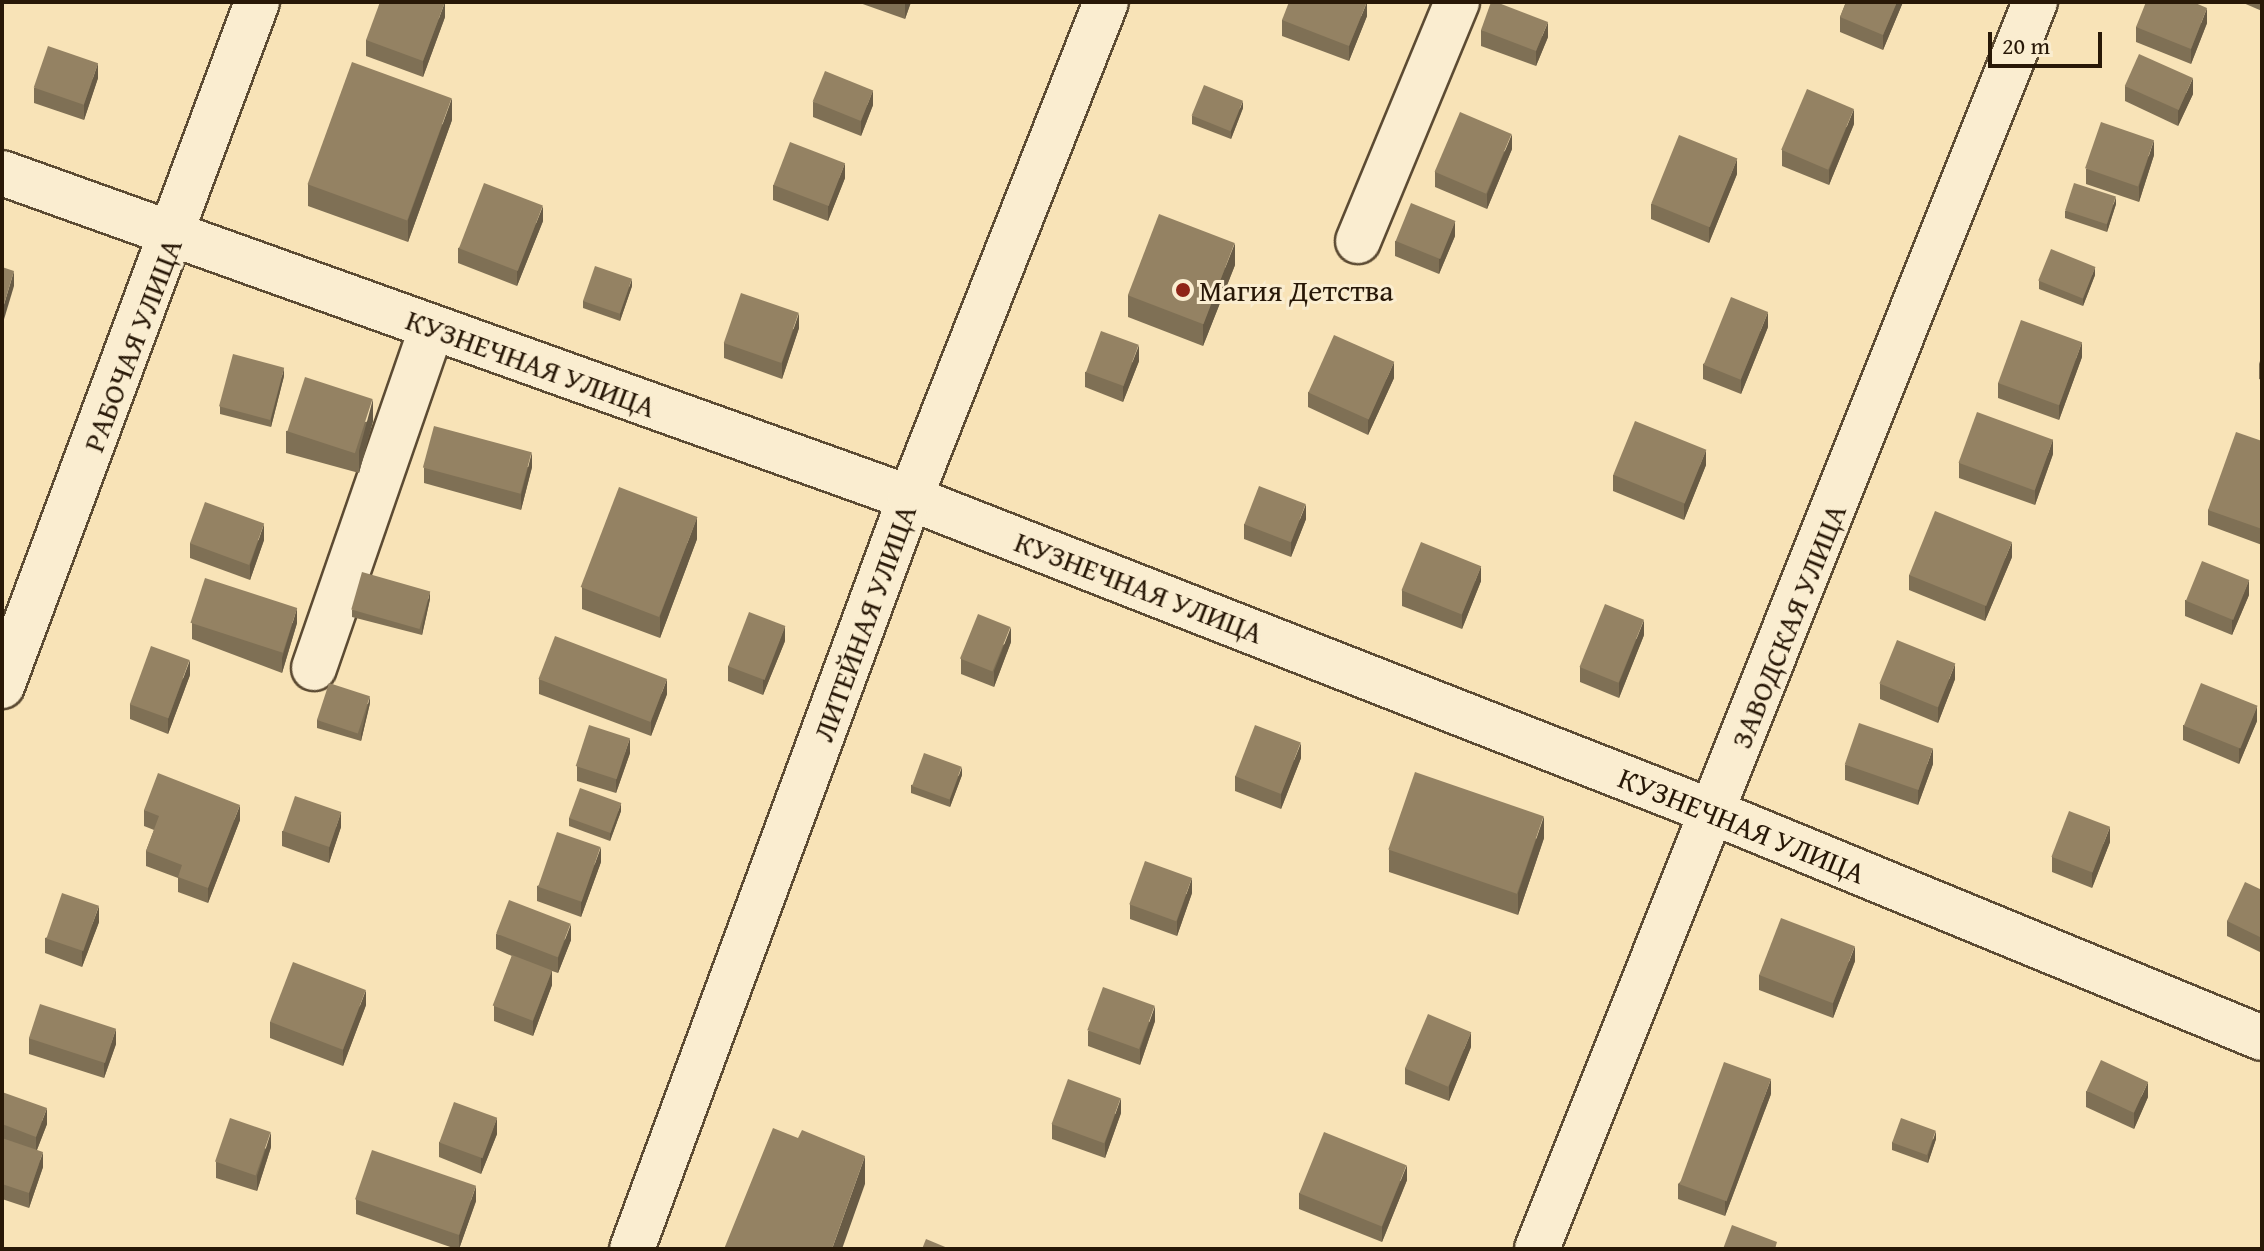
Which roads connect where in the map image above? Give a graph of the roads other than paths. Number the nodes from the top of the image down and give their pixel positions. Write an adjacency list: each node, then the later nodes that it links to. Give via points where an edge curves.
1 (257, 2): 6 (street, РАБОЧАЯ УЛИЦА)
2 (1106, 2): 9 (street, ЛИТЕЙНАЯ УЛИЦА)
3 (1457, 2): 7 (street)
4 (2035, 2): 12 (street, ЗАВОДСКАЯ УЛИЦА)
5 (2, 173): 6 (street, КУЗНЕЧНАЯ УЛИЦА)
6 (174, 235): 8 (street, КУЗНЕЧНАЯ УЛИЦА); 11 (street, РАБОЧАЯ УЛИЦА)
7 (1358, 241)
8 (432, 328): 9 (street, КУЗНЕЧНАЯ УЛИЦА); 10 (street)
9 (910, 498): 12 (street, КУЗНЕЧНАЯ УЛИЦА); 14 (street, ЛИТЕЙНАЯ УЛИЦА)
10 (314, 668)
11 (2, 686)
12 (1715, 813): 13 (street, КУЗНЕЧНАЯ УЛИЦА); 15 (street, ЗАВОДСКАЯ УЛИЦА)
13 (2262, 1038)
14 (632, 1249)
15 (1537, 1249)

